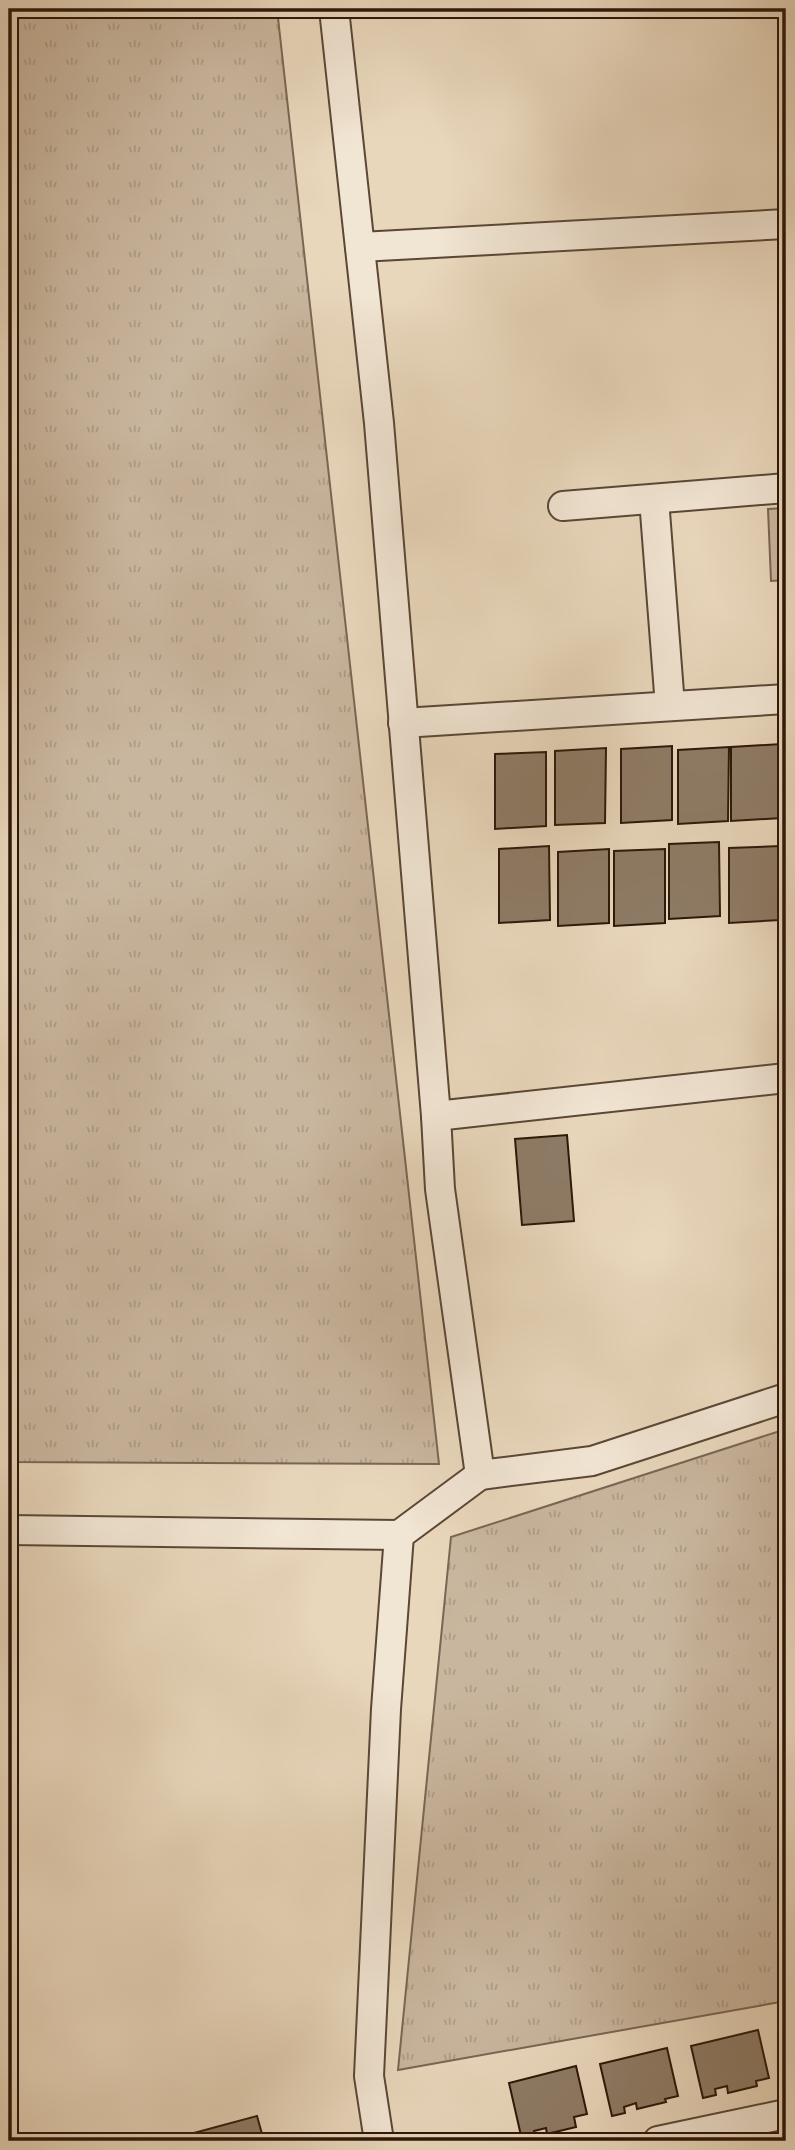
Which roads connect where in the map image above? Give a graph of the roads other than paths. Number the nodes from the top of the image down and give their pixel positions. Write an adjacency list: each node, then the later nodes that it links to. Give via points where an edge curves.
1 (334, 9): 3 (street)
2 (786, 224): 3 (street)
3 (360, 247): 9 (street)
4 (786, 488): 5 (street)
5 (654, 499): 6 (street); 8 (street)
6 (563, 506)
7 (786, 699): 8 (street)
8 (670, 706): 9 (street)
9 (403, 723): 11 (street)
10 (786, 1078): 11 (street)
11 (436, 1116): 13 (street, via 440,1189)
12 (786, 1398): 13 (street, via 592,1461)
13 (480, 1475): 15 (street)
14 (9, 1530): 15 (street)
15 (399, 1535): 17 (street, via 369,2076)
16 (786, 2114): 18 (street)
17 (380, 2141)
18 (658, 2141)

